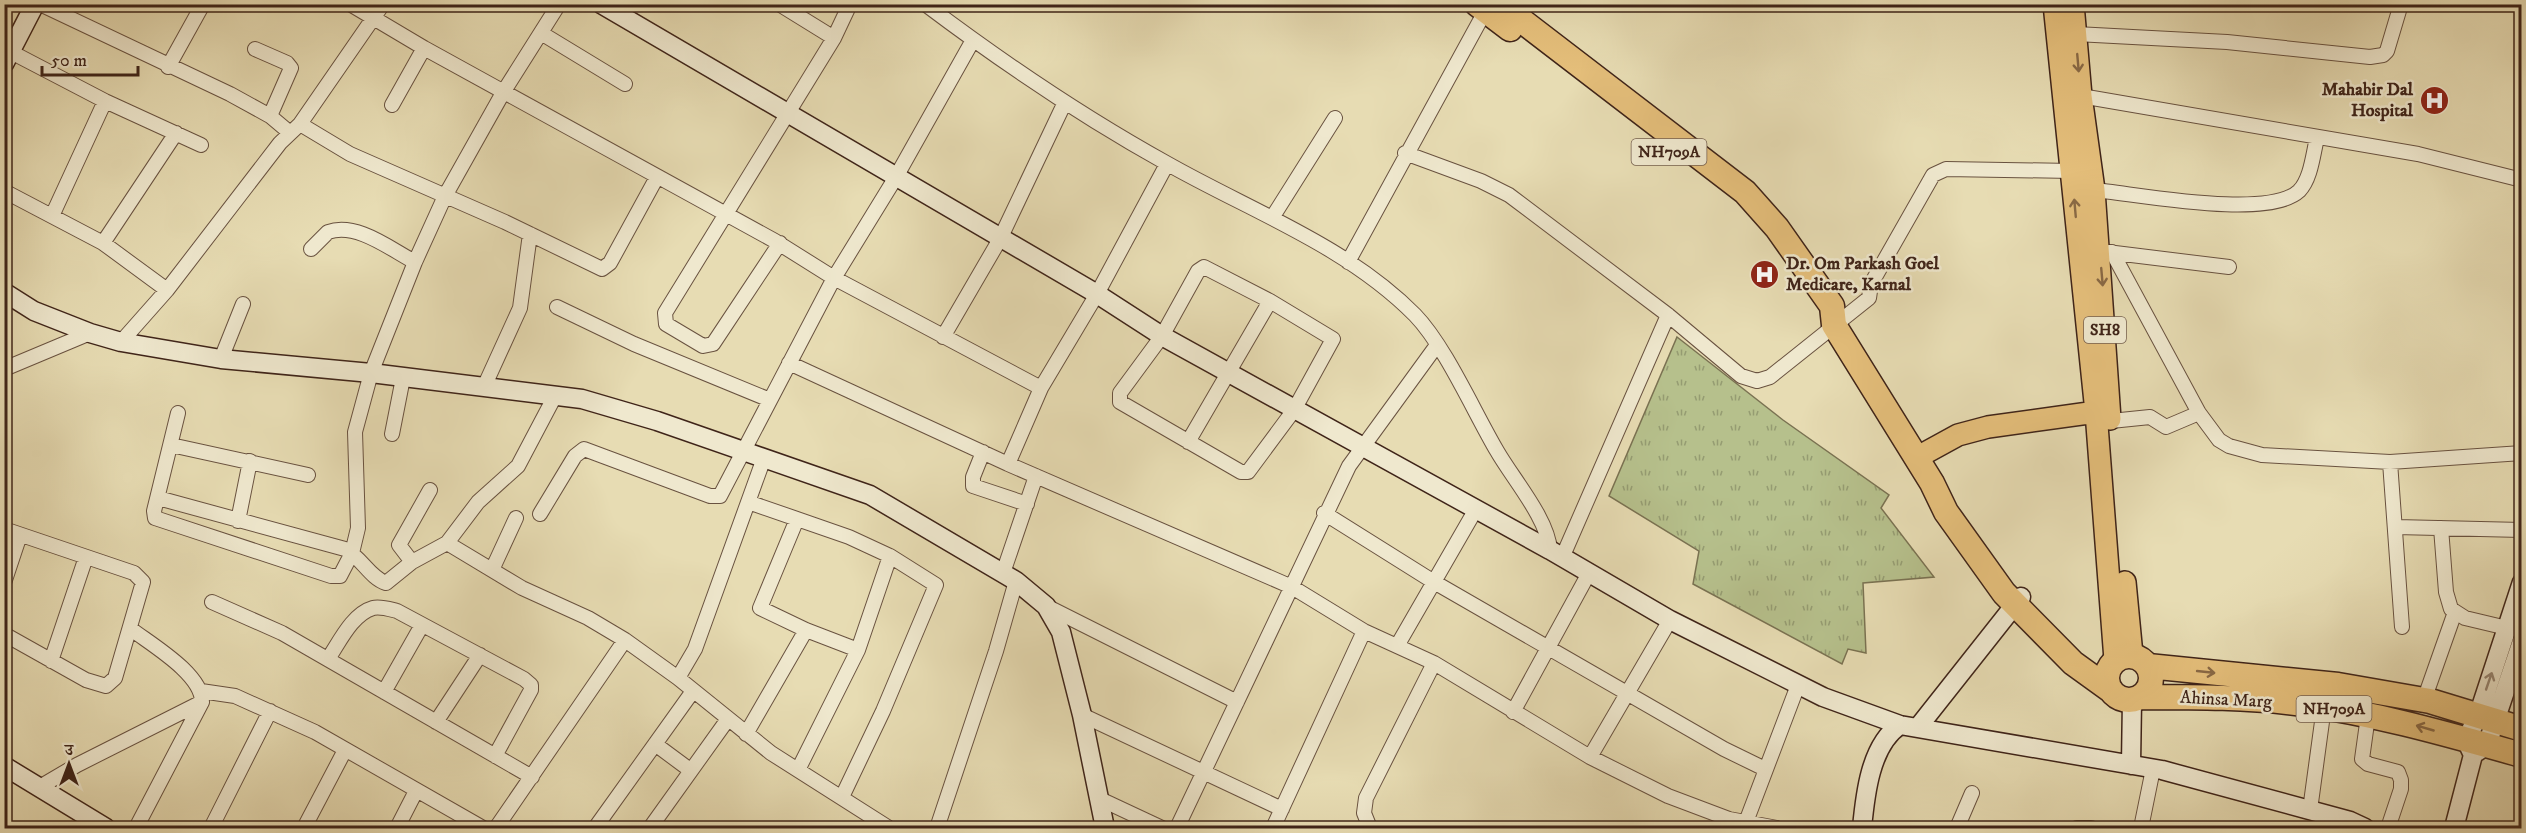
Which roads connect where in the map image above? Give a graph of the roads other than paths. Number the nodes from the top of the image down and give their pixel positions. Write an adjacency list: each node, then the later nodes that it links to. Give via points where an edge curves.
1 (35, 4): 22 (street)
2 (40, 4): 23 (street)
3 (204, 4): 23 (street)
4 (350, 4): 15 (street)
5 (383, 4): 15 (street)
6 (559, 4): 16 (street)
7 (601, 4): 30 (street)
8 (779, 4): 18 (street)
9 (850, 4): 18 (street)
10 (925, 4): 19 (street)
11 (2054, 4): 39 (main road, SH8)
12 (2073, 4): 17 (main road, SH8)
13 (2401, 4): 17 (street, via 2387,51 2370,57 2227,42)
14 (1488, 6): 37 (street); 66 (highway, NH709A, via 1730,198 1764,235 1820,316)
15 (374, 17): 20 (street); 33 (street)
16 (541, 33): 24 (street); 25 (street)
17 (2076, 34): 26 (main road, SH8, one-way to 26)
18 (834, 38): 30 (street)
19 (973, 40): 28 (street); 41 (street)
20 (424, 48): 25 (street); 29 (street)
21 (255, 49): 31 (street, via 291,68)
22 (8, 58): 27 (street)
23 (168, 67): 31 (street)
24 (625, 84)
25 (504, 91): 40 (street); 45 (street)
26 (2081, 96): 35 (street); 43 (main road, SH8)
27 (105, 101): 34 (street); 47 (street)
28 (1065, 102): 38 (street); 50 (street)
29 (392, 105)
30 (788, 114): 41 (street); 46 (street)
31 (270, 116): 33 (street)
32 (1335, 118): 48 (street)
33 (295, 128): 45 (street); 59 (street)
34 (176, 133): 36 (street); 51 (street)
35 (2317, 138): 42 (street, via 2418,154); 43 (street, via 2304,185 2275,203 2241,206)
36 (201, 145)
37 (1405, 153): 56 (street); 65 (street, via 1509,195)
38 (1167, 164): 48 (street); 61 (street)
39 (2072, 171): 54 (main road, SH8, one-way to 39); 66 (street, via 1946,169 1933,175 1871,284 1869,298)
40 (657, 177): 46 (street); 49 (street, via 605,268)
41 (896, 177): 50 (street); 58 (street)
42 (2522, 180)
43 (2094, 190): 54 (main road, SH8)
44 (4, 191): 47 (street)
45 (445, 196): 49 (street); 55 (street)
46 (726, 214): 52 (street); 52 (street, via 664,316 666,324 703,346 714,344)
47 (52, 216): 51 (street)
48 (1272, 218): 56 (street)
49 (530, 234): 78 (street, via 521,304)
50 (1000, 239): 61 (street); 69 (street)
51 (103, 243): 59 (street)
52 (780, 243): 58 (street)
53 (311, 249): 55 (street, via 327,232 344,229)
54 (2097, 250): 57 (street); 84 (street); 85 (main road, SH8, via 2082,296)
55 (415, 261): 75 (street)
56 (1348, 262): 71 (street, via 1403,303)
57 (2229, 267)
58 (834, 278): 69 (street); 73 (street)
59 (167, 290): 70 (street)
60 (4, 292): 67 (street, via 34,311)
61 (1097, 294): 68 (street); 79 (street)
62 (1270, 301): 68 (street, via 1202,267); 76 (street); 82 (street, via 1334,339)
63 (243, 304): 72 (street)
64 (557, 307): 81 (street, via 634,344)
65 (1668, 315): 66 (street, via 1741,376 1757,381 1770,377); 117 (street)
66 (1834, 325): 94 (highway, NH709A)
67 (90, 333): 70 (street); 74 (street)
68 (1162, 336): 76 (street); 87 (street, via 1120,393 1120,402)
69 (943, 337): 79 (street)
70 (121, 342): 72 (street)
71 (1437, 345): 89 (street); 117 (street)
72 (221, 359): 75 (street)
73 (789, 363): 81 (street); 91 (street)
74 (4, 369)
75 (370, 373): 77 (street); 116 (street, via 355,432 359,519)
76 (1229, 373): 82 (street); 87 (street)
77 (403, 378): 78 (street); 86 (street)
78 (484, 387): 80 (street)
79 (1041, 388): 97 (street)
80 (556, 394): 90 (street, via 608,405); 115 (street, via 518,466 478,502)
81 (770, 400): 90 (street)
82 (1294, 410): 87 (street, via 1248,472 1241,472); 89 (street)
83 (178, 413): 88 (street)
84 (2199, 413): 85 (street, via 2166,427 2150,417); 96 (street, via 2219,440 2240,451)
85 (2103, 417): 94 (main road, via 1988,427 1958,435); 149 (main road, SH8)
86 (392, 434)
87 (1188, 442)
88 (171, 445): 95 (street); 101 (street)
89 (1362, 446): 104 (street); 105 (street)
90 (745, 450): 93 (street); 106 (street, via 720,496 715,498 584,449 575,456)
91 (983, 452): 97 (street); 103 (street, via 973,486)
92 (2522, 453): 96 (street)
93 (764, 458): 102 (street); 123 (street, via 870,495)
94 (1916, 458): 128 (highway, NH709A, via 1946,512)
95 (250, 461): 98 (street); 109 (street)
96 (2390, 462): 110 (street)
97 (1008, 464): 99 (street)
98 (308, 475)
99 (1036, 476): 103 (street); 127 (street)
100 (430, 490): 120 (street, via 399,544)
101 (158, 498): 109 (street); 116 (street, via 154,515 162,522 330,576 340,576)
102 (748, 502): 108 (street); 150 (street, via 695,649)
103 (1027, 504): 123 (street)
104 (1476, 509): 117 (street); 124 (street)
105 (1324, 513): 124 (street); 127 (street)
106 (540, 514)
107 (516, 518): 121 (street)
108 (797, 519): 118 (street); 137 (street, via 760,606)
109 (238, 520): 116 (street)
110 (2396, 527): 111 (street); 134 (street)
111 (2441, 528): 113 (street); 131 (street, via 2448,605)
112 (4, 530): 114 (street)
113 (2522, 530)
114 (20, 535): 119 (street); 126 (street)
115 (447, 543): 120 (street); 121 (street)
116 (352, 553): 120 (street, via 384,583)
117 (1556, 554): 122 (street)
118 (890, 556): 144 (street); 188 (street, via 935,582 937,589)
119 (86, 557): 136 (street, via 142,578); 147 (street)
120 (412, 562)
121 (492, 570): 140 (street)
122 (1589, 573): 132 (street); 143 (street)
123 (1010, 577): 130 (street); 204 (street, via 996,651)
124 (1434, 582): 142 (street); 143 (street)
125 (2522, 582): 135 (street)
126 (4, 583)
127 (1292, 587): 138 (street); 158 (street)
128 (2017, 601): 149 (highway, NH709A, via 2073,663); 168 (street)
129 (212, 602): 146 (street, via 282,633)
130 (1046, 606): 158 (street); 162 (street, via 1061,632)
131 (2455, 612): 135 (street); 157 (street)
132 (1671, 620): 151 (street); 154 (street)
133 (422, 625): 145 (street); 146 (street, via 397,611 374,607 352,623); 153 (street)
134 (2402, 627)
135 (2508, 628): 164 (street, one-way to 135)
136 (130, 629): 147 (street, via 115,678 106,686); 155 (street, via 186,672)
137 (806, 630): 144 (street); 170 (street)
138 (1364, 631): 142 (street); 190 (street)
139 (4, 634): 147 (street)
140 (625, 640): 150 (street); 184 (street)
141 (2522, 641): 164 (street)
142 (1397, 646): 148 (street)
143 (1548, 648): 154 (street); 161 (street)
144 (858, 650): 182 (street)
145 (480, 655): 166 (street); 175 (street, via 532,687)
146 (328, 659): 153 (street)
147 (51, 661)
148 (1434, 663): 161 (street); 208 (street, via 1366,798 1364,813)
149 (2122, 669): 156 (highway, NH709A, via 2115,696); 156 (highway, via 2151,683); 157 (highway, Ahinsa Marg / NH709A, one-way to 157, via 2338,685)
150 (678, 678): 152 (street)
151 (1798, 685): 167 (street); 179 (street)
152 (693, 691): 165 (street); 171 (street)
153 (384, 692): 166 (street)
154 (1626, 693): 176 (street); 179 (street)
155 (202, 696): 160 (street, via 235,696); 185 (street); 195 (street)
156 (2137, 698): 159 (highway, Ahinsa Marg / NH709A, via 2202,697); 177 (street)
157 (2424, 700): 164 (highway, Ahinsa Marg / NH709A)
158 (1237, 702): 183 (street)
159 (2324, 707): 163 (highway, Ahinsa Marg / NH709A); 191 (street)
160 (270, 711): 173 (street); 196 (street)
161 (1514, 712): 176 (street)
162 (1082, 715): 183 (street); 189 (street)
163 (2368, 716): 172 (highway, Ahinsa Marg / NH709A, one-way to 163, via 2408,723); 216 (street, via 2362,759 2391,768 2401,780)
164 (2487, 718): 169 (highway, Ahinsa Marg / NH709A); 172 (street)
165 (728, 719): 170 (street); 181 (street)
166 (436, 722): 175 (street)
167 (1900, 724): 168 (street); 210 (street, via 1874,763 1864,796)
168 (1919, 726): 177 (street)
169 (2522, 729)
170 (746, 734): 182 (street)
171 (655, 744): 181 (street); 201 (street)
172 (2475, 747): 174 (highway, Ahinsa Marg / NH709A); 217 (street)
173 (345, 750): 186 (street); 197 (street)
174 (2522, 755)
175 (495, 756): 184 (street)
176 (1590, 757): 192 (street, via 1702,811)
177 (2131, 765): 180 (street)
178 (4, 766): 185 (street)
179 (1765, 769): 192 (street)
180 (2153, 769): 191 (street); 214 (street)
181 (690, 770): 202 (street)
182 (798, 770): 188 (street)
183 (1204, 771): 190 (street); 207 (street)
184 (532, 777): 200 (street)
185 (38, 788): 194 (street)
186 (417, 791): 198 (street); 199 (street)
187 (1972, 793): 211 (street)
188 (842, 797): 203 (street)
189 (1100, 799): 205 (street); 206 (street)
190 (1282, 809): 193 (street)
191 (2310, 810): 215 (street)
192 (1746, 822): 209 (street)
193 (1279, 827)
194 (106, 828)
195 (136, 828)
196 (211, 828)
197 (304, 828)
198 (397, 828)
199 (483, 828)
200 (496, 828)
201 (595, 828)
202 (650, 828)
203 (889, 828)
204 (937, 828)
205 (1105, 828)
206 (1162, 828)
207 (1177, 828)
208 (1370, 828)
209 (1777, 828)
210 (1862, 828)
211 (1957, 828)
212 (2077, 828): 213 (street)
213 (2091, 828)
214 (2141, 828)
215 (2365, 828)
216 (2388, 828)
217 (2454, 828)

